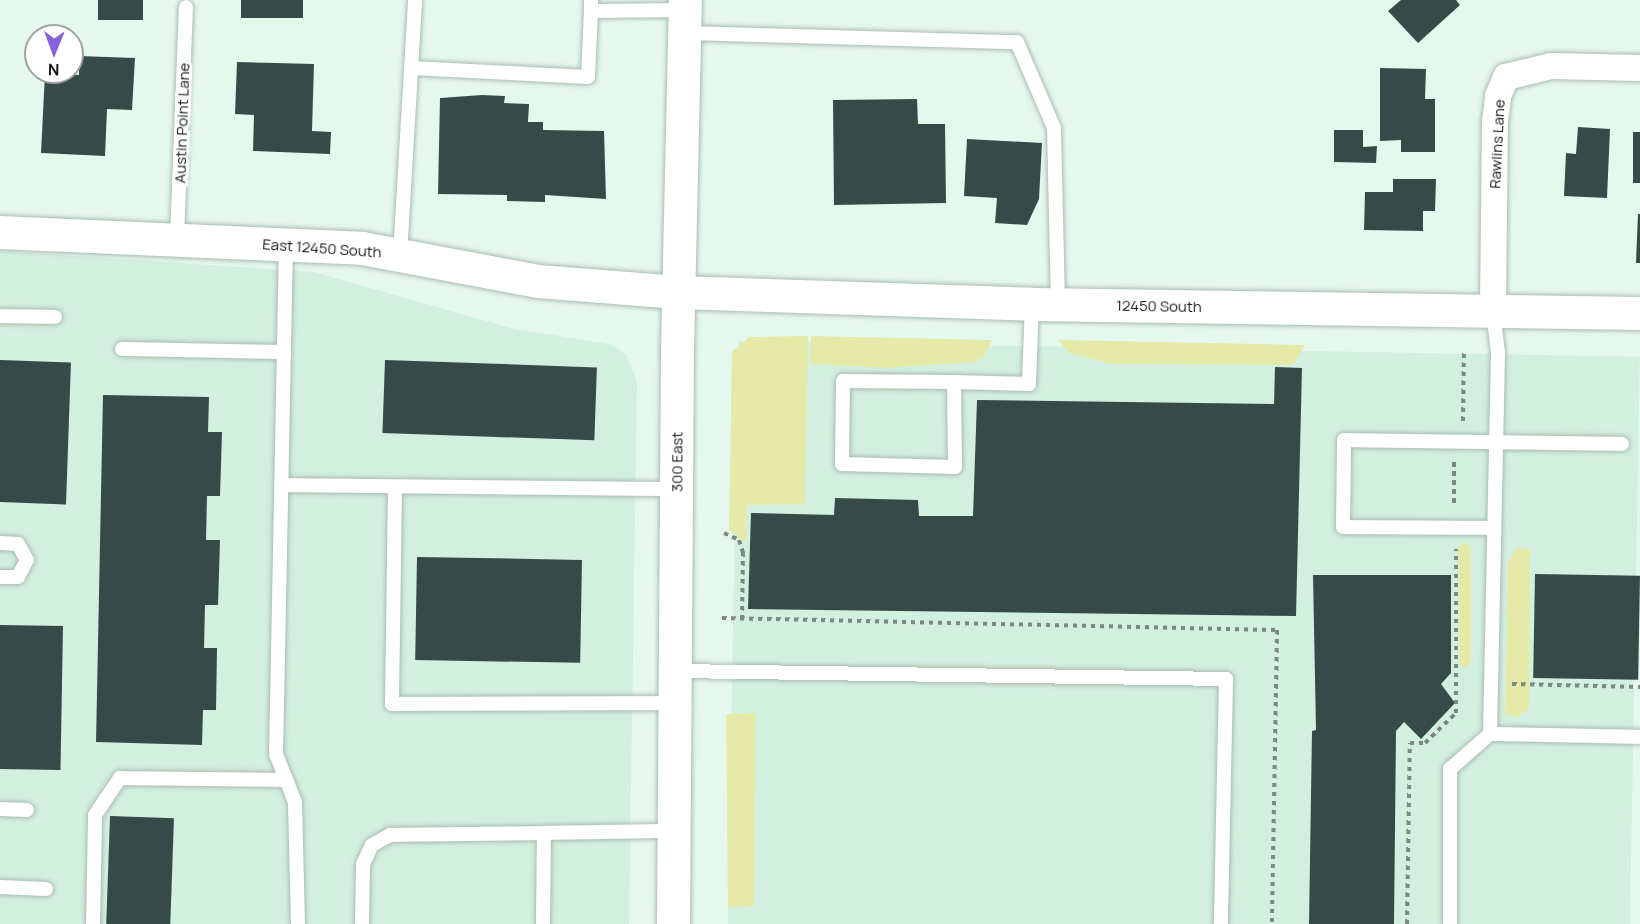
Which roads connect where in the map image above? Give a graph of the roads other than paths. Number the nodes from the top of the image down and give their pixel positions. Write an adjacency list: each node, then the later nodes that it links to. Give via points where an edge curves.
1 (415, 0): 5 (lane)
2 (591, 5): 4 (lane); 5 (lane, via 588,77)
3 (186, 7): 8 (lane, Austin Point Lane)
4 (685, 14): 11 (street, 300 East); 12 (lane, via 1017,42 1054,128)
5 (412, 68): 10 (lane)
6 (1640, 68): 13 (street, Rawlins Lane, via 1551,66 1506,77 1498,96 1495,122)
7 (0, 232): 8 (street, East 12450 South)
8 (177, 239): 9 (street, East 12450 South)
9 (286, 244): 10 (street, East 12450 South, via 362,248); 18 (lane)
10 (400, 255): 11 (street, East 12450 South, via 538,281)
11 (678, 292): 12 (street, 12450 South); 24 (street, 300 East)
12 (1045, 304): 13 (street, 12450 South); 19 (lane, via 1029,384)
13 (1493, 311): 14 (street, 12450 South); 20 (lane, via 1498,353)
14 (1640, 313)
15 (0, 316): 16 (lane)
16 (55, 317)
17 (122, 349): 18 (lane)
18 (284, 352): 22 (lane)
19 (954, 382): 19 (lane, via 843,381 842,464 955,467)
20 (1496, 442): 21 (lane); 25 (lane); 25 (lane, via 1344,440 1343,527)
21 (1622, 444)
22 (281, 485): 23 (lane); 32 (lane, via 276,754)
23 (395, 488): 24 (lane); 29 (lane, via 392,704)
24 (676, 489): 28 (street, 300 East)
25 (1494, 528): 30 (lane)
26 (0, 543): 27 (lane, via 18,544 27,560 18,577)
27 (0, 577)
28 (675, 671): 29 (street, 300 East); 44 (lane, via 1226,679)
29 (675, 703): 35 (street, 300 East)
30 (1490, 734): 31 (lane); 45 (lane, via 1450,769)
31 (1640, 737)
32 (286, 780): 39 (lane, via 120,778 94,815); 40 (lane, via 295,802)
33 (0, 809): 34 (lane)
34 (27, 810)
35 (674, 831): 36 (lane); 43 (street, 300 East)
36 (544, 832): 41 (lane, via 390,835 372,845 363,864); 42 (lane)
37 (0, 887): 38 (lane)
38 (46, 889)
39 (93, 924)
40 (297, 924)
41 (362, 924)
42 (543, 924)
43 (673, 924)
44 (1221, 924)
45 (1450, 924)

